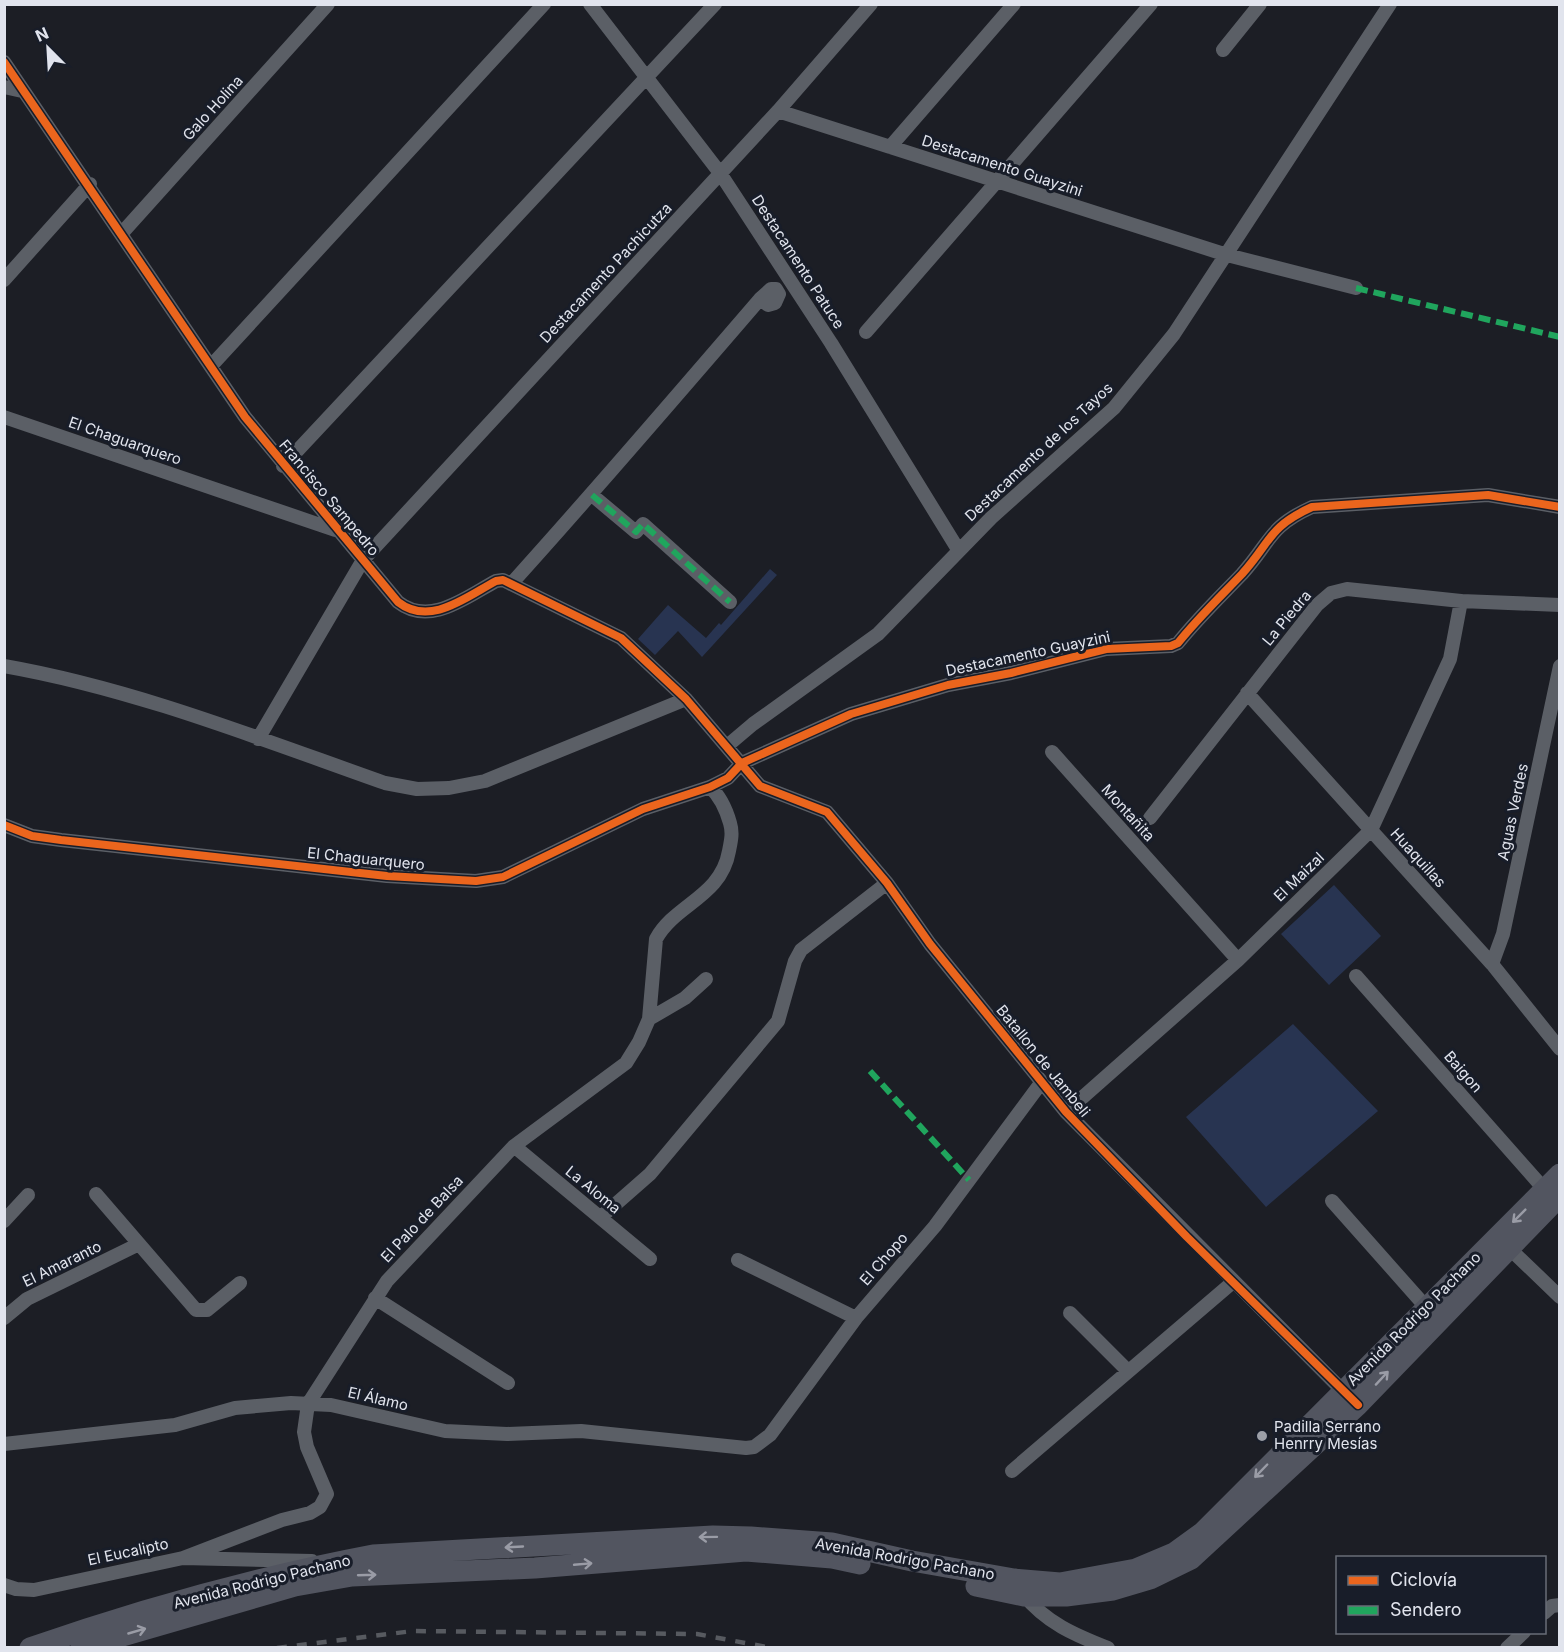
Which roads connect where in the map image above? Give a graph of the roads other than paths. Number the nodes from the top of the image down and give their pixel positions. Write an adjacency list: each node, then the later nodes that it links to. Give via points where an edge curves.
1 (328, 4): 20 (street, Galo Holina)
2 (544, 4): 26 (street)
3 (590, 4): 12 (street, Destacamento Patuce)
4 (715, 4): 12 (street)
5 (871, 4): 15 (street, Destacamento Pachicutza)
6 (1014, 4): 16 (street)
7 (1151, 4): 18 (street)
8 (1260, 4): 10 (street)
9 (1389, 4): 21 (street, Destacamento de los Tayos)
10 (1223, 50)
11 (4, 62): 14 (street, Francisco Sampedro)
12 (648, 77): 17 (street, Destacamento Patuce); 28 (street)
13 (4, 87): 14 (street)
14 (22, 92): 19 (street, Francisco Sampedro)
15 (778, 111): 16 (street, Destacamento Guayzini); 17 (street, Destacamento Pachicutza)
16 (890, 147): 18 (street, Destacamento Guayzini)
17 (720, 174): 32 (street, Destacamento Patuce, via 831,343); 33 (street, Destacamento Pachicutza)
18 (995, 182): 21 (street, Destacamento Guayzini); 25 (street)
19 (90, 184): 20 (street, Francisco Sampedro); 22 (street)
20 (123, 234): 26 (street, Francisco Sampedro)
21 (1227, 255): 23 (street, Destacamento Guayzini); 32 (street, Destacamento de los Tayos, via 1174,334 1114,408)
22 (4, 280)
23 (1356, 288)
24 (760, 299): 29 (street)
25 (866, 332)
26 (211, 366): 28 (street, Francisco Sampedro)
27 (4, 417): 31 (street, El Chaguarquero)
28 (283, 466): 31 (street, Francisco Sampedro)
29 (592, 495): 34 (street); 36 (street, via 636,532 644,525)
30 (1560, 507): 45 (street, Destacamento Guayzini, via 1488,495 1312,507 1289,517 1273,531 1244,572 1171,646 1106,649 948,685 851,714)
31 (336, 530): 33 (street, Francisco Sampedro)
32 (959, 551): 43 (street, Destacamento de los Tayos, via 878,634)
33 (363, 560): 34 (street, Francisco Sampedro, via 398,602 412,611 432,613 496,581); 42 (street, Destacamento Pachicutza)
34 (511, 584): 41 (street, via 621,638)
35 (1461, 601): 37 (street, La Piedra); 40 (street, La Piedra, via 1347,589 1331,593 1317,605); 49 (street, El Maizal, via 1450,659)
36 (730, 602)
37 (1560, 605)
38 (4, 666): 42 (street, via 68,678)
39 (1560, 666): 52 (street, Aguas Verdes, via 1503,934)
40 (1247, 693): 47 (street, La Piedra); 49 (street, Huaquillas)
41 (686, 699): 42 (street, via 517,769 449,788 417,789 385,783); 43 (street)
42 (258, 739)
43 (727, 746): 45 (street)
44 (1052, 752): 51 (street, Montañita)
45 (742, 763): 46 (street, Destacamento Guayzini, via 728,778); 50 (street, Batallon de Jambeli, via 760,786 826,813)
46 (710, 787): 48 (street, El Chaguarquero, via 643,809 503,877 476,881 387,876 61,840 32,836); 55 (street, El Palo de Balsa, via 726,810 732,833 727,862 700,898 660,930)
47 (1150, 818)
48 (4, 825)
49 (1371, 831): 51 (street, El Maizal); 52 (street, Huaquillas)
50 (887, 883): 57 (street, Batallon de Jambeli, via 930,944); 65 (street, via 801,950 778,1021 650,1174)
51 (1238, 960): 58 (street, El Maizal)
52 (1492, 964): 56 (street, Huaquillas)
53 (1356, 976): 61 (street, Baigon)
54 (706, 979): 55 (street, via 685,998)
55 (649, 1019): 59 (street, El Palo de Balsa, via 626,1063)
56 (1560, 1050)
57 (1041, 1083): 58 (street, Batallon de Jambeli); 78 (street, El Chopo, via 935,1226)
58 (1066, 1112): 71 (street, Batallon de Jambeli)
59 (514, 1146): 65 (street, La Aloma); 74 (street, El Palo de Balsa)
60 (1560, 1174): 61 (main road, Avenida Rodrigo Pachano)
61 (1552, 1193): 68 (main road, Avenida Rodrigo Pachano); 75 (main road, Avenida Rodrigo Pachano, one-way to 75)
62 (96, 1194): 67 (street)
63 (28, 1195): 66 (street)
64 (1332, 1202): 75 (street)
65 (601, 1217): 69 (street, La Aloma)
66 (4, 1221)
67 (139, 1244): 72 (street, via 196,1310 207,1310); 77 (street, El Amaranto, via 27,1299)
68 (1509, 1248): 73 (street); 83 (main road, Avenida Rodrigo Pachano, one-way to 68)
69 (650, 1259)
70 (738, 1260): 78 (street)
71 (1233, 1282): 79 (street); 81 (street, Batallon de Jambeli)
72 (240, 1283)
73 (1560, 1297)
74 (375, 1298): 80 (street); 82 (street, El Palo de Balsa)
75 (1426, 1307): 81 (main road, Avenida Rodrigo Pachano)
76 (1070, 1313): 79 (street)
77 (4, 1318)
78 (856, 1318): 85 (street, El Chopo, via 770,1436)
79 (1128, 1371): 86 (street)
80 (508, 1383)
81 (1342, 1390): 83 (street, Batallon de Jambeli); 90 (main road, Avenida Rodrigo Pachano, one-way to 90, via 1203,1532 1174,1553 1103,1577)
82 (308, 1404): 84 (street, El Álamo, via 262,1404 175,1425); 85 (street, El Álamo, via 331,1405 445,1431 581,1431); 87 (street, El Palo de Balsa, via 304,1432 327,1494 325,1500 310,1513)
83 (1358, 1405): 90 (main road, Avenida Rodrigo Pachano, via 1191,1559 1150,1579 1113,1590 1066,1596)
84 (4, 1444)
85 (746, 1448)
86 (1012, 1471)
87 (183, 1558): 88 (street, El Eucalipto); 89 (street, El Eucalipto, via 34,1590)
88 (332, 1562): 90 (main road, Avenida Rodrigo Pachano, one-way to 88, via 832,1543 713,1536 373,1555); 94 (main road, Avenida Rodrigo Pachano, via 101,1623)
89 (4, 1585)
90 (1019, 1587): 95 (main road, Avenida Rodrigo Pachano, one-way to 90, via 295,1586 352,1575 535,1568 746,1551 832,1558); 96 (street, via 1042,1614 1063,1630)
91 (1560, 1605): 92 (street)
92 (1546, 1612)
93 (1522, 1634): 97 (street)
94 (30, 1647)
95 (81, 1647)
96 (1108, 1647)
97 (1507, 1647)

